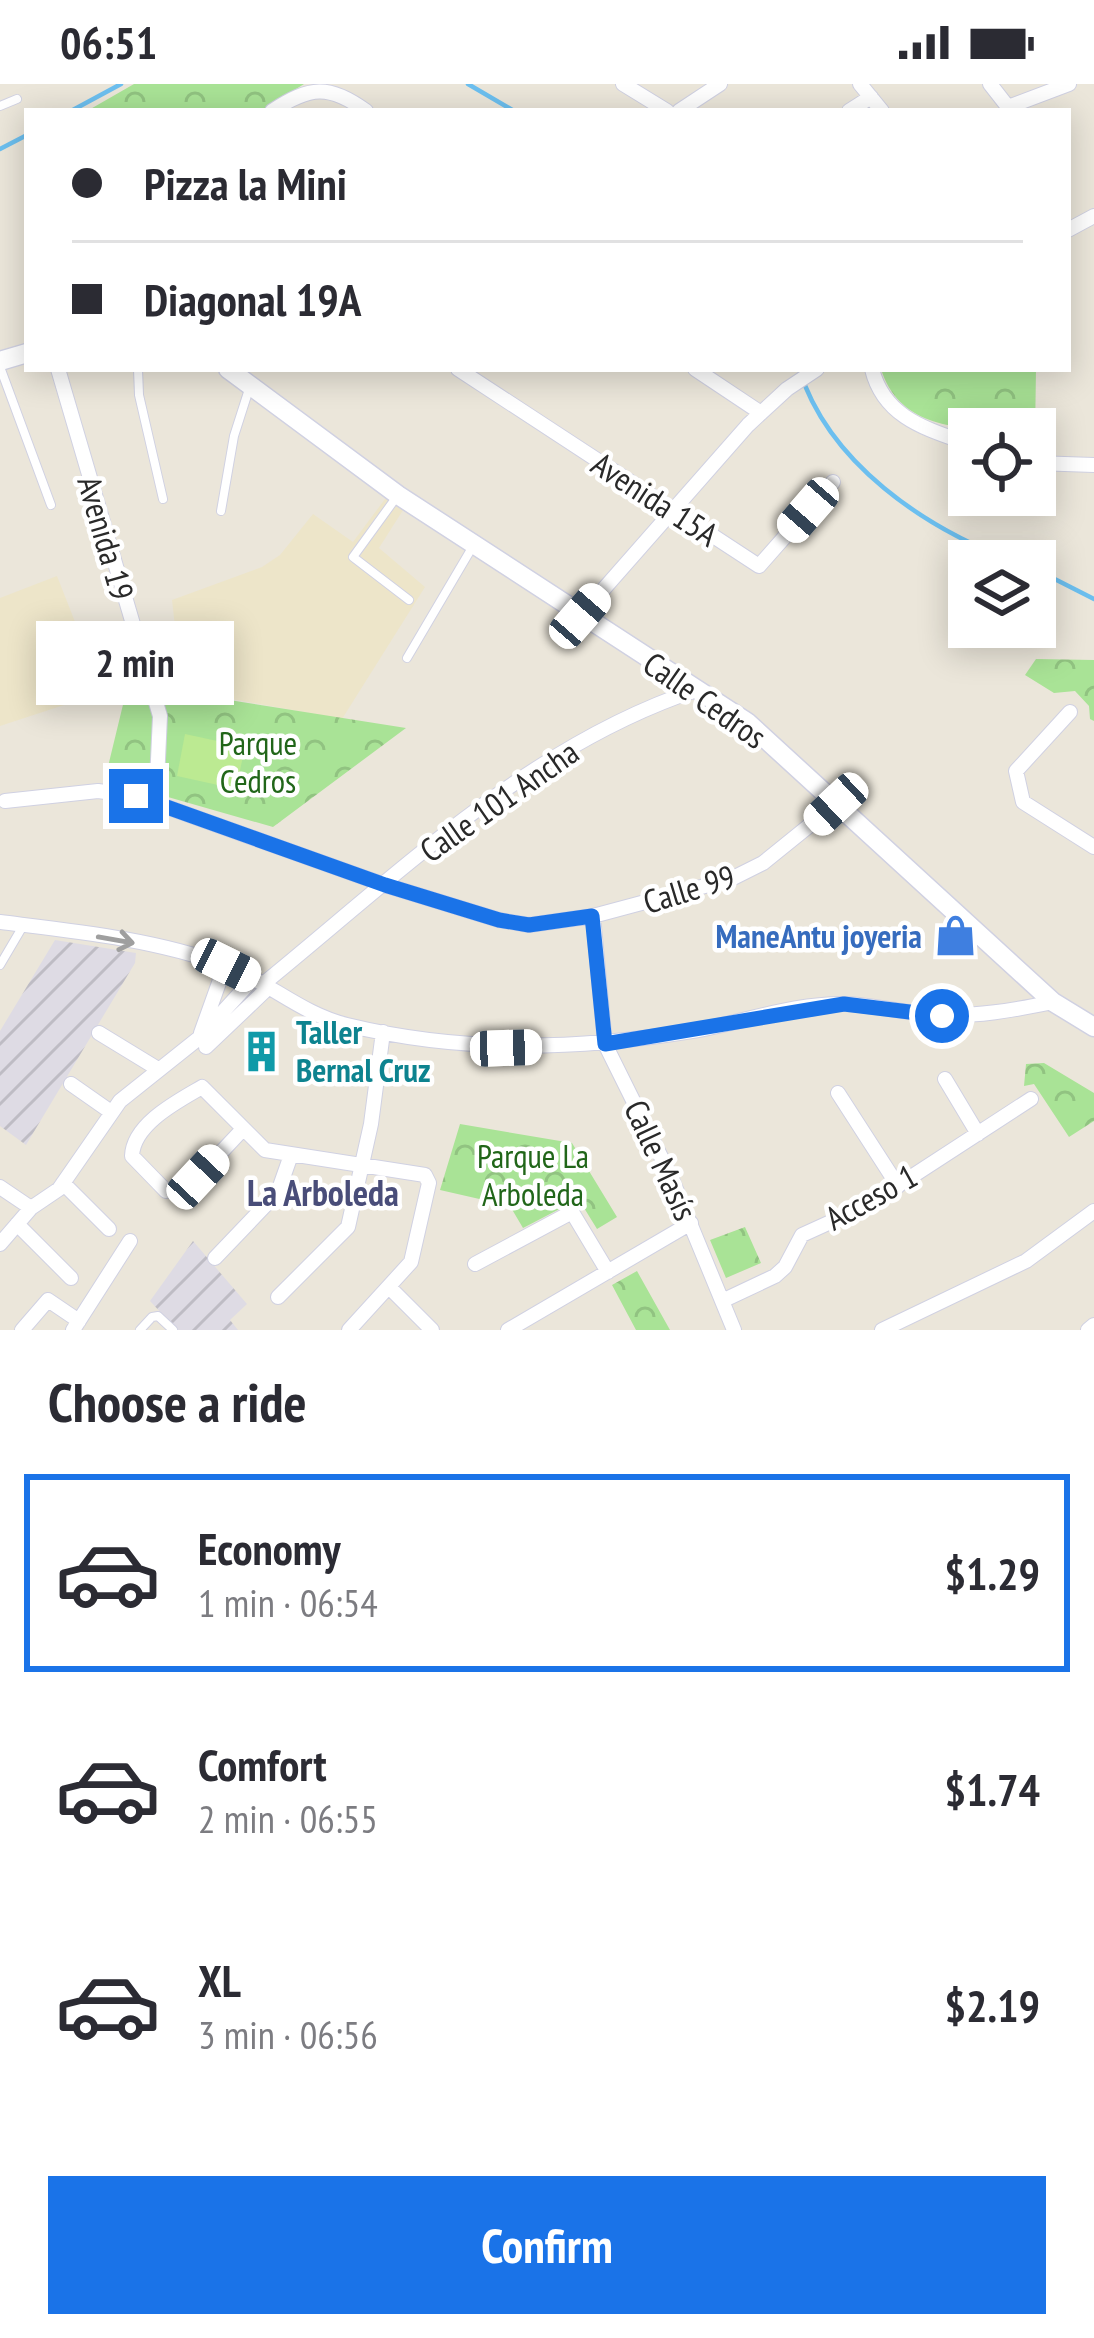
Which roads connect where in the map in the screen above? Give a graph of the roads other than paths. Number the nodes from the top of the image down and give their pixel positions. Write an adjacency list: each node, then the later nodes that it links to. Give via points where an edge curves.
1 (622, 84): 8 (street)
2 (720, 84): 9 (street)
3 (1070, 84): 10 (street)
4 (17, 99): 5 (lane)
5 (0, 106)
6 (276, 108): 7 (street, via 305,89 334,90)
7 (364, 108)
8 (662, 108)
9 (684, 108)
10 (1010, 108)
11 (0, 364): 27 (lane)
12 (59, 372): 37 (street, Avenida 19, via 160,716)
13 (138, 372): 26 (lane)
14 (232, 372): 19 (street, Calle Cedros)
15 (462, 372): 28 (street, Avenida 15A)
16 (700, 372): 20 (street)
17 (813, 372): 20 (street)
18 (873, 372): 21 (street, via 903,418)
19 (250, 386): 25 (street, Calle Cedros); 29 (lane)
20 (761, 413): 28 (street)
21 (948, 436)
22 (1056, 464): 23 (street)
23 (1094, 465)
24 (833, 482): 28 (street, Avenida 15A, via 759,566)
25 (398, 495): 30 (street, Calle Cedros); 31 (lane, via 352,557)
26 (163, 499)
27 (51, 506)
28 (671, 511): 32 (street)
29 (221, 512)
30 (474, 545): 32 (street, Calle Cedros); 33 (lane)
31 (409, 600)
32 (580, 616): 34 (street, Calle Cedros)
33 (406, 658)
34 (696, 690): 38 (street, Calle Cedros, via 747,722); 40 (street, Calle 101 Ancha, via 613,723 524,778)
35 (1070, 712): 39 (street, via 1016,771 1023,802)
36 (5, 801): 37 (street, Calle 99, via 98,790)
37 (156, 803): 40 (street, Calle 99)
38 (836, 804): 41 (street, Calle 99, via 731,880); 47 (street, Calle Cedros)
39 (1094, 847)
40 (385, 885): 41 (street, Calle 99, via 529,925); 46 (street, Calle 101 Ancha)
41 (592, 916): 52 (street, Calle Masís)
42 (0, 922): 43 (street)
43 (24, 925): 44 (lane); 45 (street, one-way to 45)
44 (0, 965)
45 (226, 965): 46 (street); 51 (street)
46 (262, 983): 49 (street, via 323,1018); 51 (street, Calle 101 Ancha)
47 (1053, 1002): 48 (street, Calle Cedros); 52 (street, via 942,1016 846,1004)
48 (1094, 1027)
49 (382, 1032): 52 (street, via 506,1048); 62 (street)
50 (99, 1033): 53 (street)
51 (202, 1042): 53 (street, Calle 101 Ancha)
52 (605, 1044): 70 (street, Calle Masís)
53 (158, 1069): 58 (street, Calle 101 Ancha)
54 (945, 1079): 60 (street)
55 (70, 1084): 58 (street)
56 (838, 1093): 65 (street)
57 (1031, 1100): 60 (street, Acceso 1)
58 (111, 1112): 64 (street, Calle 101 Ancha)
59 (242, 1130): 61 (street, via 263,1149); 63 (street); 67 (street, via 202,1087 154,1119 132,1144 132,1156)
60 (978, 1134): 65 (street, Acceso 1)
61 (291, 1155): 62 (street); 75 (street, via 278,1192)
62 (363, 1165): 79 (street, via 427,1176 429,1183 413,1257); 80 (street, via 346,1232)
63 (198, 1177)
64 (63, 1183): 68 (street, Calle 101 Ancha); 72 (street)
65 (898, 1186): 81 (street, Acceso 1, via 802,1235 775,1276)
66 (0, 1187): 68 (street)
67 (166, 1192)
68 (31, 1208): 71 (street, Calle 101 Ancha)
69 (1094, 1211): 90 (street, via 1026,1261)
70 (691, 1223): 77 (street); 81 (street, Calle Masís)
71 (17, 1224): 74 (street, Calle 101 Ancha); 78 (street)
72 (109, 1229)
73 (130, 1240): 82 (street)
74 (0, 1244)
75 (215, 1258)
76 (475, 1264): 77 (street, via 566,1214 575,1215)
77 (608, 1272): 89 (street)
78 (70, 1278)
79 (391, 1289): 87 (street); 88 (street)
80 (278, 1298)
81 (722, 1301): 83 (street, Calle Masís)
82 (76, 1326): 84 (street, via 48,1300)
83 (732, 1329)
84 (22, 1330)
85 (140, 1330): 86 (lane, via 158,1316)
86 (173, 1330)
87 (350, 1330)
88 (432, 1330)
89 (508, 1330)
90 (882, 1330)

